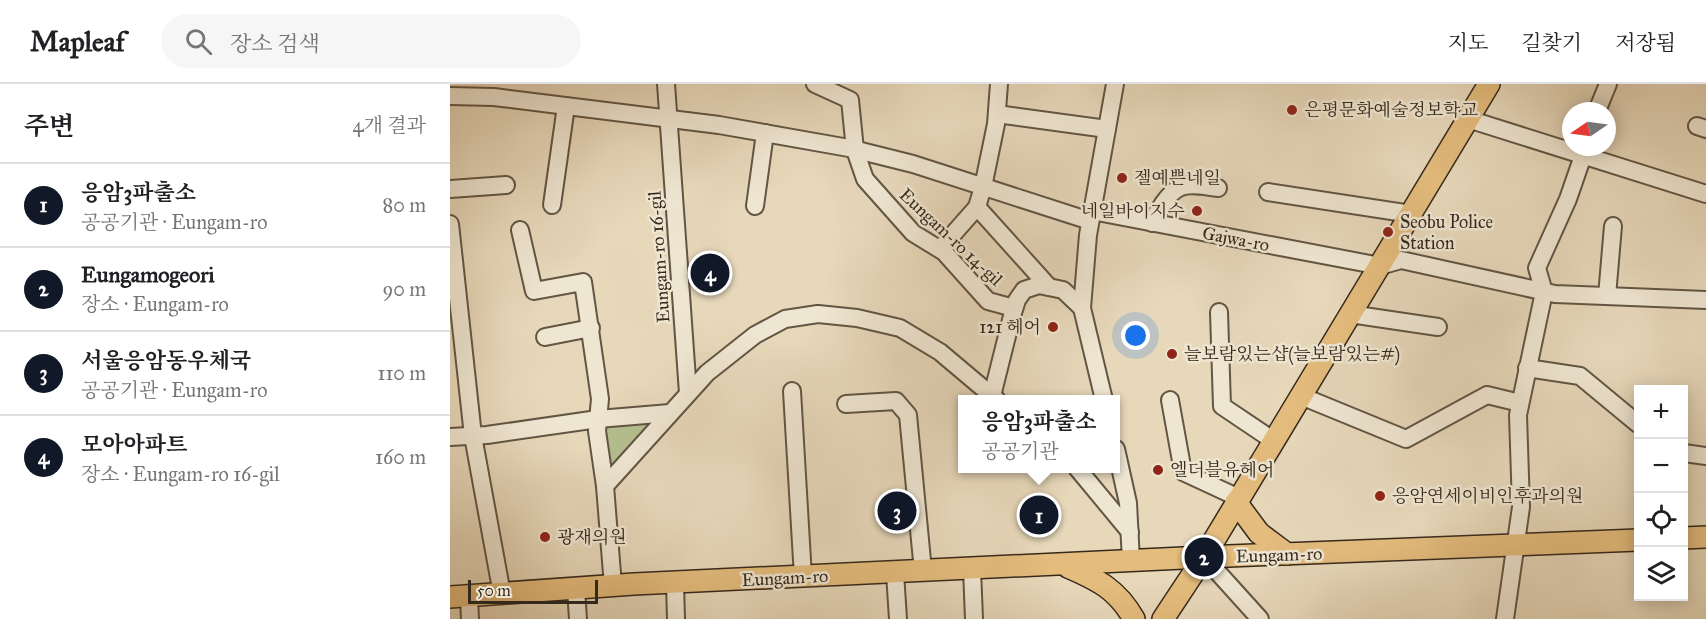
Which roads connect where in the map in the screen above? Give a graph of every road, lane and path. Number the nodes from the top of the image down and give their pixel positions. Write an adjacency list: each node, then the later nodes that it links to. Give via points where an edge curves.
1 (666, 84): 11 (street, Eungam-ro 16-gil)
2 (815, 84): 16 (street, via 850,100)
3 (999, 84): 10 (street)
4 (1489, 84): 12 (main road)
5 (1608, 84): 8 (street)
6 (1112, 85): 13 (street)
7 (450, 96): 9 (street)
8 (1601, 102)
9 (566, 106): 11 (street); 25 (street)
10 (997, 114): 13 (street); 20 (street)
11 (668, 118): 14 (street); 51 (street, Eungam-ro 16-gil)
12 (1468, 118): 15 (street); 28 (main road)
13 (1107, 129): 29 (street)
14 (765, 133): 16 (street); 26 (street)
15 (1562, 145)
16 (855, 150): 20 (street); 34 (street, Eungam-ro 14-gil, via 865,179 913,233)
17 (1584, 156): 38 (street, via 1537,268)
18 (1597, 156): 24 (street)
19 (506, 185): 22 (street)
20 (983, 187): 27 (street); 29 (street)
21 (1218, 188): 30 (street, via 1179,187 1157,210)
22 (450, 189)
23 (1268, 192): 28 (street)
24 (1706, 194)
25 (552, 205)
26 (755, 206)
27 (977, 207): 34 (street); 37 (street)
28 (1411, 214): 36 (main road)
29 (1091, 216): 30 (street, Gajwa-ro); 42 (street)
30 (1152, 223): 36 (street, Gajwa-ro)
31 (450, 224): 35 (street)
32 (1613, 226): 39 (street)
33 (520, 230): 47 (street, via 534,291 584,282)
34 (940, 249): 41 (street, Eungam-ro 14-gil, via 988,301)
35 (452, 252): 45 (street)
36 (1380, 266): 38 (street, Gajwa-ro, via 1401,260); 44 (main road)
37 (1049, 287): 41 (street, Eungam-ro 14-gil, via 1039,285 1024,290); 42 (street, via 1064,290)
38 (1544, 292): 39 (street, Gajwa-ro); 49 (street)
39 (1607, 296): 40 (street, Gajwa-ro)
40 (1706, 300)
41 (1014, 308): 53 (street, Eungam-ro 14-gil)
42 (1082, 308): 54 (street)
43 (1219, 312): 64 (street, via 1222,406)
44 (1350, 314): 46 (street); 55 (main road)
45 (455, 321): 62 (street)
46 (1438, 327)
47 (591, 328): 48 (street); 60 (street, via 600,399)
48 (545, 337)
49 (1527, 368): 57 (street); 61 (street, via 1580,376)
50 (792, 391): 83 (street)
51 (688, 393): 52 (street, via 755,335 785,319 818,314 900,327 940,352); 59 (street)
52 (990, 395)
53 (995, 395)
54 (1103, 395)
55 (1301, 396): 57 (street, via 1406,439 1487,395); 64 (main road)
56 (1170, 400): 70 (street, via 1183,472)
57 (1520, 403): 75 (street, via 1521,507)
58 (846, 404): 81 (street, via 896,401 908,415)
59 (670, 413): 60 (street); 69 (street)
60 (598, 419): 62 (street); 69 (street)
61 (1634, 421)
62 (473, 436): 63 (street); 87 (street)
63 (450, 437)
64 (1274, 441): 70 (main road)
65 (1688, 454): 66 (street)
66 (1706, 456)
67 (1120, 467): 71 (street)
68 (1081, 473): 71 (street)
69 (605, 486): 85 (street)
70 (1238, 500): 76 (main road, via 1259,533); 77 (main road)
71 (1130, 532): 78 (street)
72 (1706, 537): 73 (main road)
73 (1688, 538)
74 (1634, 540): 75 (main road, Eungam-ro)
75 (1514, 545): 76 (main road, Eungam-ro); 97 (street)
76 (1287, 554): 77 (main road, Eungam-ro)
77 (1204, 557): 78 (main road, Eungam-ro); 95 (main road); 96 (street)
78 (1131, 561): 79 (main road, Eungam-ro)
79 (1062, 564): 80 (main road, Eungam-ro); 94 (main road, via 1099,580 1117,594)
80 (972, 569): 81 (main road, Eungam-ro); 93 (street)
81 (923, 571): 82 (main road, Eungam-ro)
82 (895, 573): 83 (main road, Eungam-ro); 92 (street)
83 (803, 577): 84 (main road, Eungam-ro)
84 (675, 583): 85 (main road, Eungam-ro); 91 (street)
85 (614, 586): 86 (main road, Eungam-ro)
86 (576, 589): 87 (main road, Eungam-ro); 90 (street)
87 (502, 594): 88 (main road, Eungam-ro)
88 (460, 597): 89 (street, Eungam-ro)
89 (470, 619)
90 (578, 619)
91 (676, 619)
92 (898, 619)
93 (974, 619)
94 (1134, 619)
95 (1163, 619)
96 (1260, 619)
97 (1505, 619)

